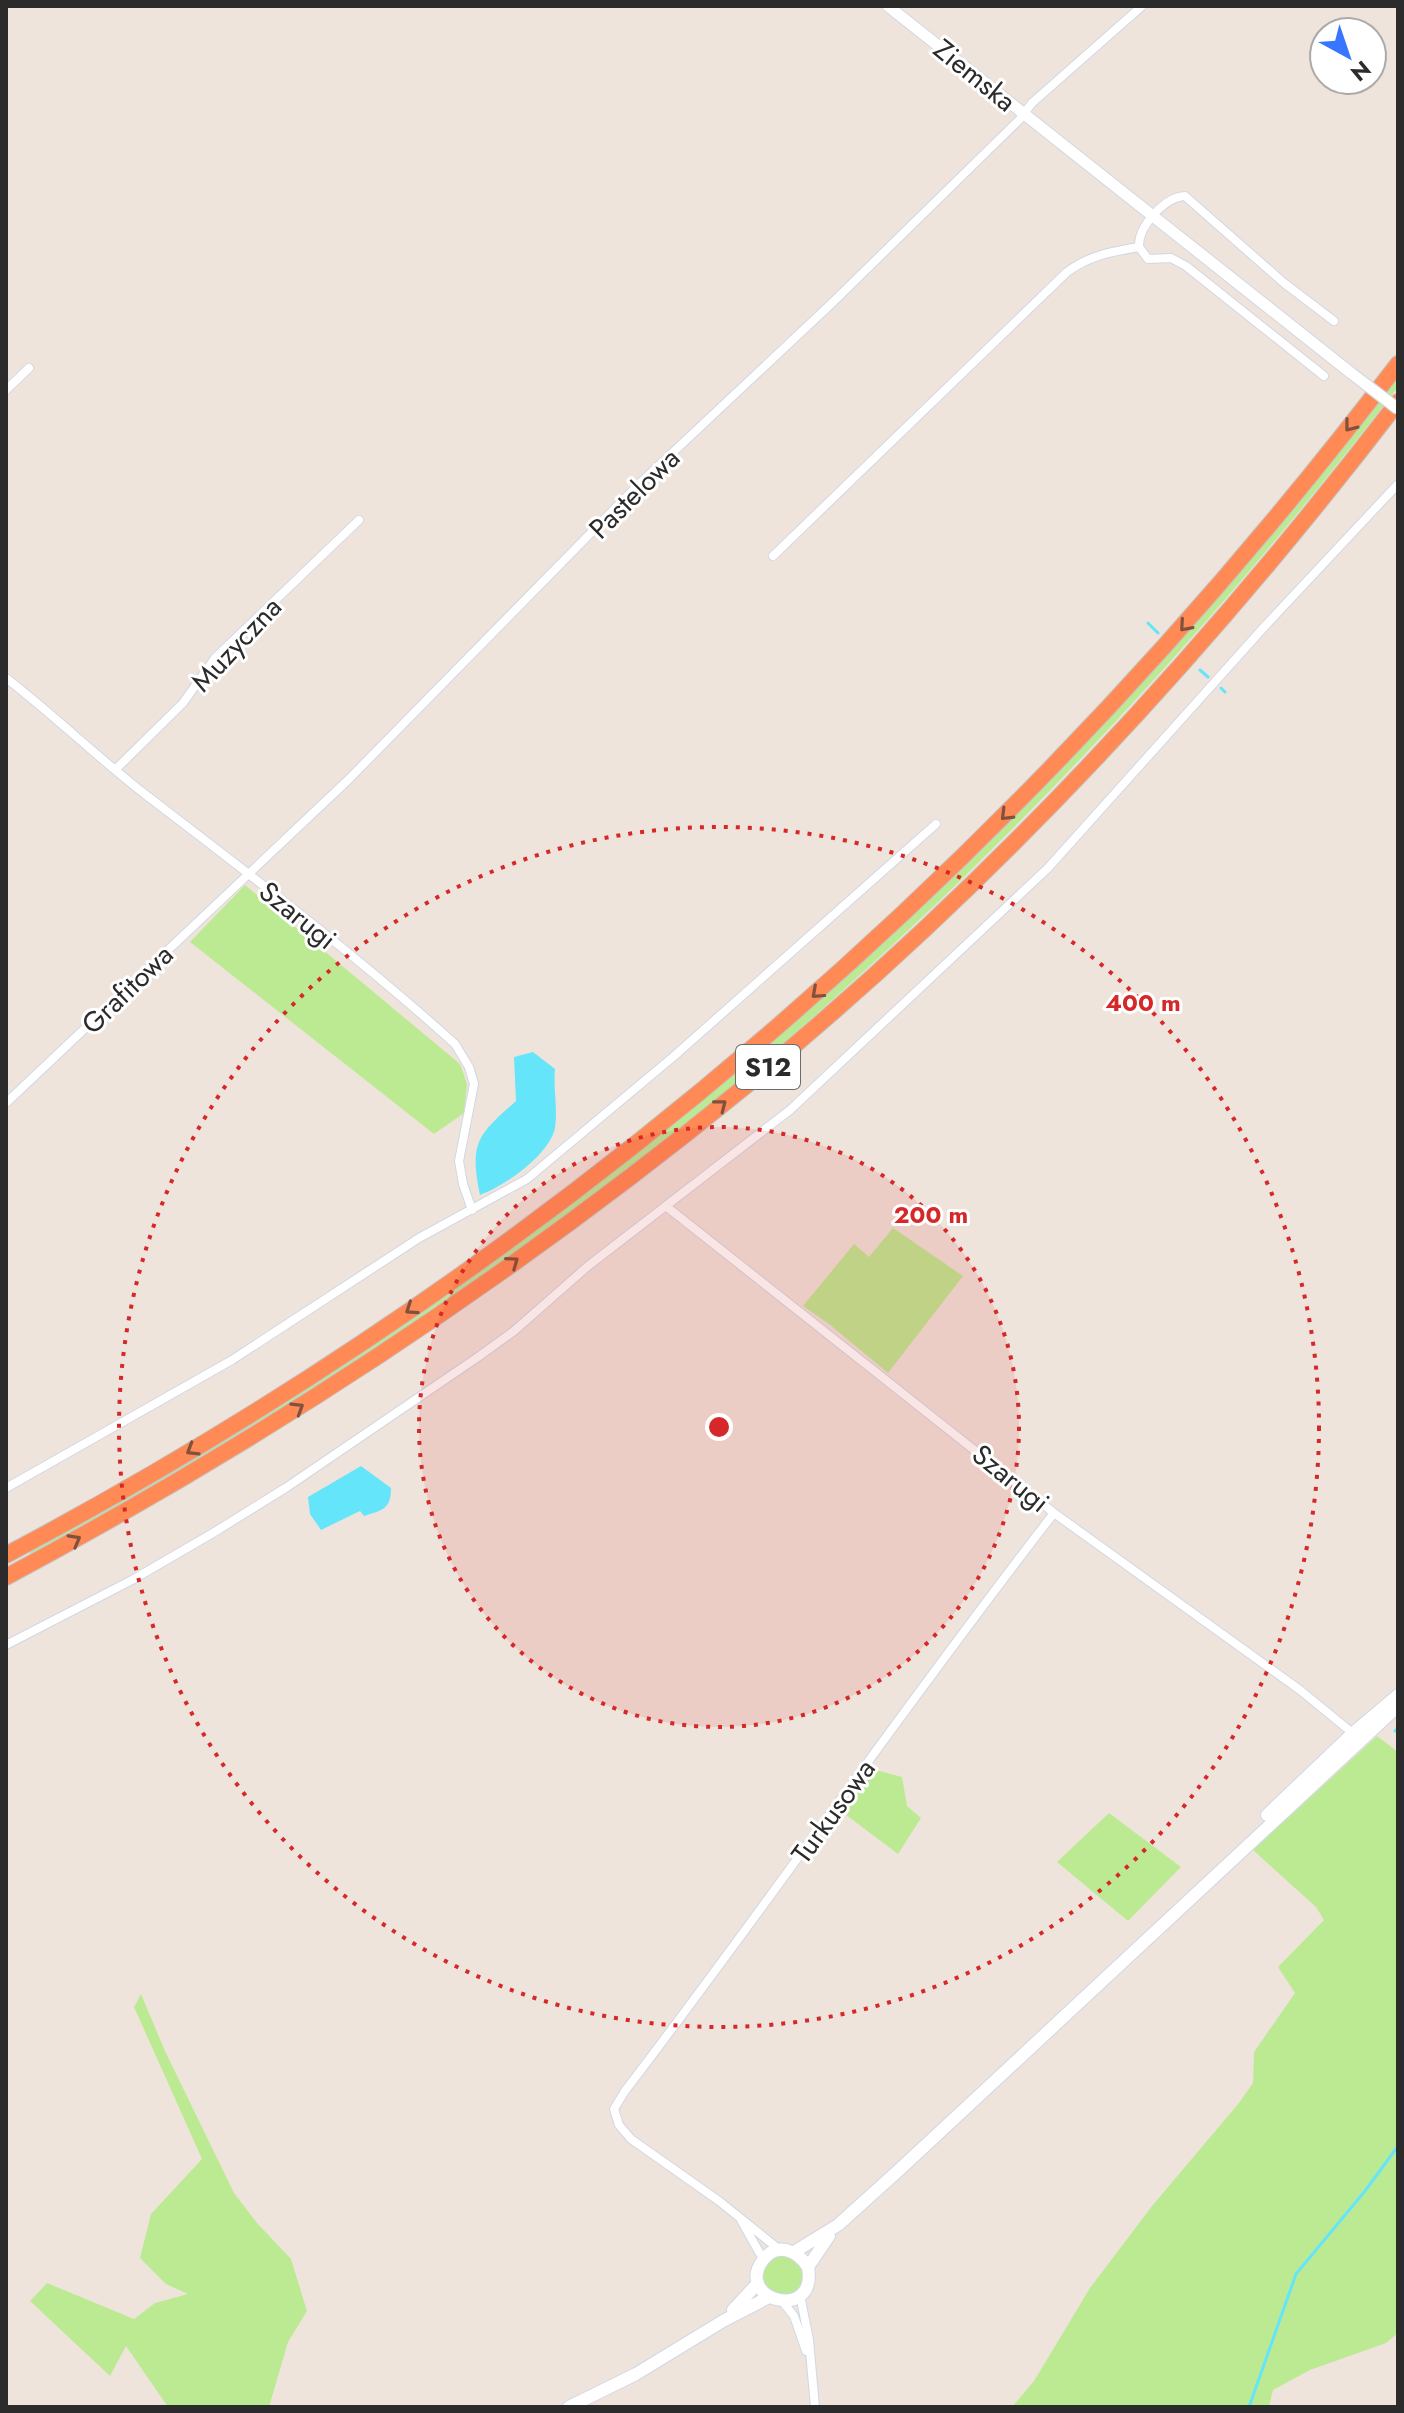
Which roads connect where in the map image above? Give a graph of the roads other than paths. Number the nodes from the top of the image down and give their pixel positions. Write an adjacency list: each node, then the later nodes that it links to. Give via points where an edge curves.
1 (888, 6): 3 (street, Ziemska)
2 (1142, 6): 3 (street, Pastelowa)
3 (1024, 114): 4 (street, Ziemska); 19 (street, Pastelowa, via 636,487 348,780)
4 (1153, 217): 5 (street, via 1141,231); 6 (street, via 1175,197 1185,196); 12 (street, Ziemska, bridge)
5 (1139, 247): 9 (street, via 1148,259 1171,258 1186,266); 15 (street, via 1102,253 1067,272)
6 (1334, 321)
7 (1398, 364): 25 (highway, S12, one-way to 25, via 1248,552 1086,733 948,872 763,1040 601,1172 422,1302 176,1459)
8 (29, 368): 10 (street)
9 (1324, 376)
10 (6, 390)
11 (1398, 402): 26 (highway, S12, one-way to 11, via 222,1456 394,1346 616,1189 745,1087 877,972 1064,790 1211,632)
12 (1398, 409)
13 (1398, 484): 21 (street, via 1025,891 790,1110)
14 (359, 520): 17 (street, Muzyczna, via 215,658 183,703)
15 (773, 556)
16 (6, 678): 17 (street, Szarugi)
17 (115, 770): 19 (street, Szarugi)
18 (936, 824): 22 (street, via 585,1133 527,1179)
19 (247, 874): 20 (street, Grafitowa); 22 (street, Szarugi, via 463,1055 474,1084 459,1161)
20 (6, 1103)
21 (667, 1207): 24 (street, Szarugi); 27 (street, via 514,1331 287,1487 156,1567)
22 (472, 1210): 23 (street, via 419,1238 232,1360)
23 (6, 1488)
24 (1054, 1513): 30 (street, Szarugi); 31 (street, Turkusowa, via 614,2109 631,2139)
25 (6, 1555)
26 (6, 1577)
27 (6, 1645)
28 (1398, 1695): 30 (main road)
29 (1398, 1706): 30 (main road)
30 (1357, 1737): 32 (main road)
31 (738, 2216): 33 (street); 34 (street)
32 (838, 2225): 33 (main road); 35 (main road)
33 (787, 2251): 34 (main road); 35 (main road)
34 (763, 2259): 36 (main road)
35 (808, 2267): 37 (main road, via 808,2282)
36 (758, 2283): 38 (main road); 40 (main road)
37 (800, 2295): 39 (main road); 41 (street)
38 (769, 2297): 39 (main road); 40 (main road)
39 (782, 2301): 41 (street, via 794,2316)
40 (723, 2321): 42 (main road)
41 (810, 2363): 43 (street)
42 (569, 2407)
43 (815, 2407)

